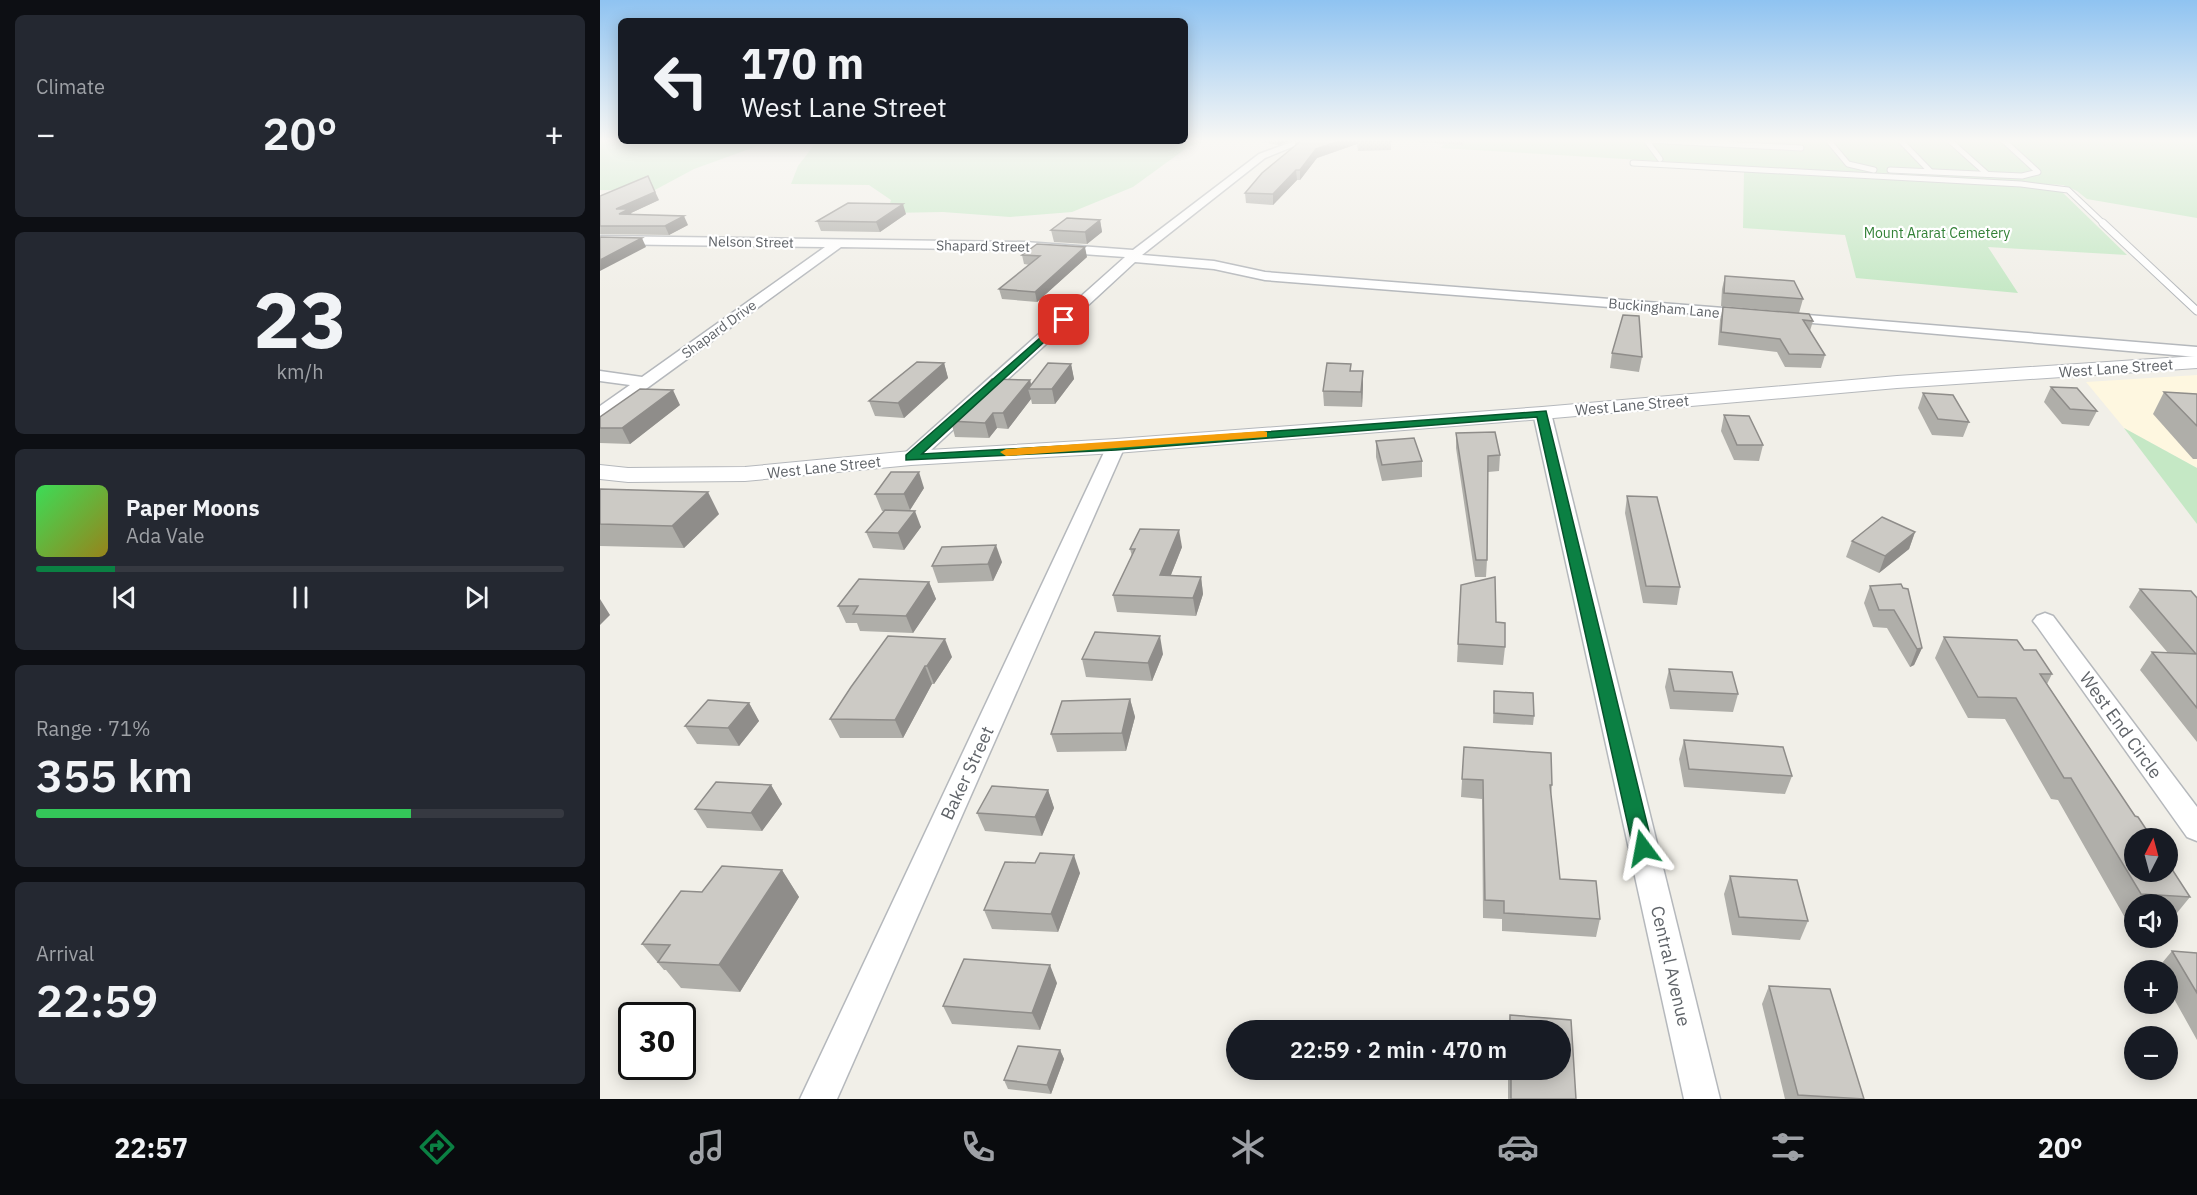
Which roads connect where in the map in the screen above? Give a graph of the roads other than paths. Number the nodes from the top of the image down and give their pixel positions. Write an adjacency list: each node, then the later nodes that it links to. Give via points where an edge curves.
1 (1217, 191): 6 (street)
2 (2069, 191): 7 (lane)
3 (600, 240): 4 (street, Nelson Street)
4 (839, 243): 5 (street, Nelson Street); 11 (street, Shapard Drive)
5 (901, 243): 6 (street, Shapard Street, via 1025,246)
6 (1134, 256): 8 (street, Buckingham Lane, via 1214,265 1265,276); 15 (street)
7 (2197, 311)
8 (2197, 352)
9 (2197, 362): 12 (street, West Lane Street, via 1897,382)
10 (600, 376): 11 (street)
11 (645, 382): 13 (street, Shapard Drive)
12 (1542, 413): 14 (street, West Lane Street); 20 (street, Central Avenue)
13 (600, 414)
14 (1116, 446): 15 (street, West Lane Street); 19 (street, Baker Street)
15 (911, 458): 16 (street, West Lane Street, via 745,474)
16 (600, 472)
17 (2045, 621): 18 (street, West End Circle)
18 (2197, 829)
19 (818, 1099)
20 (1702, 1099)

